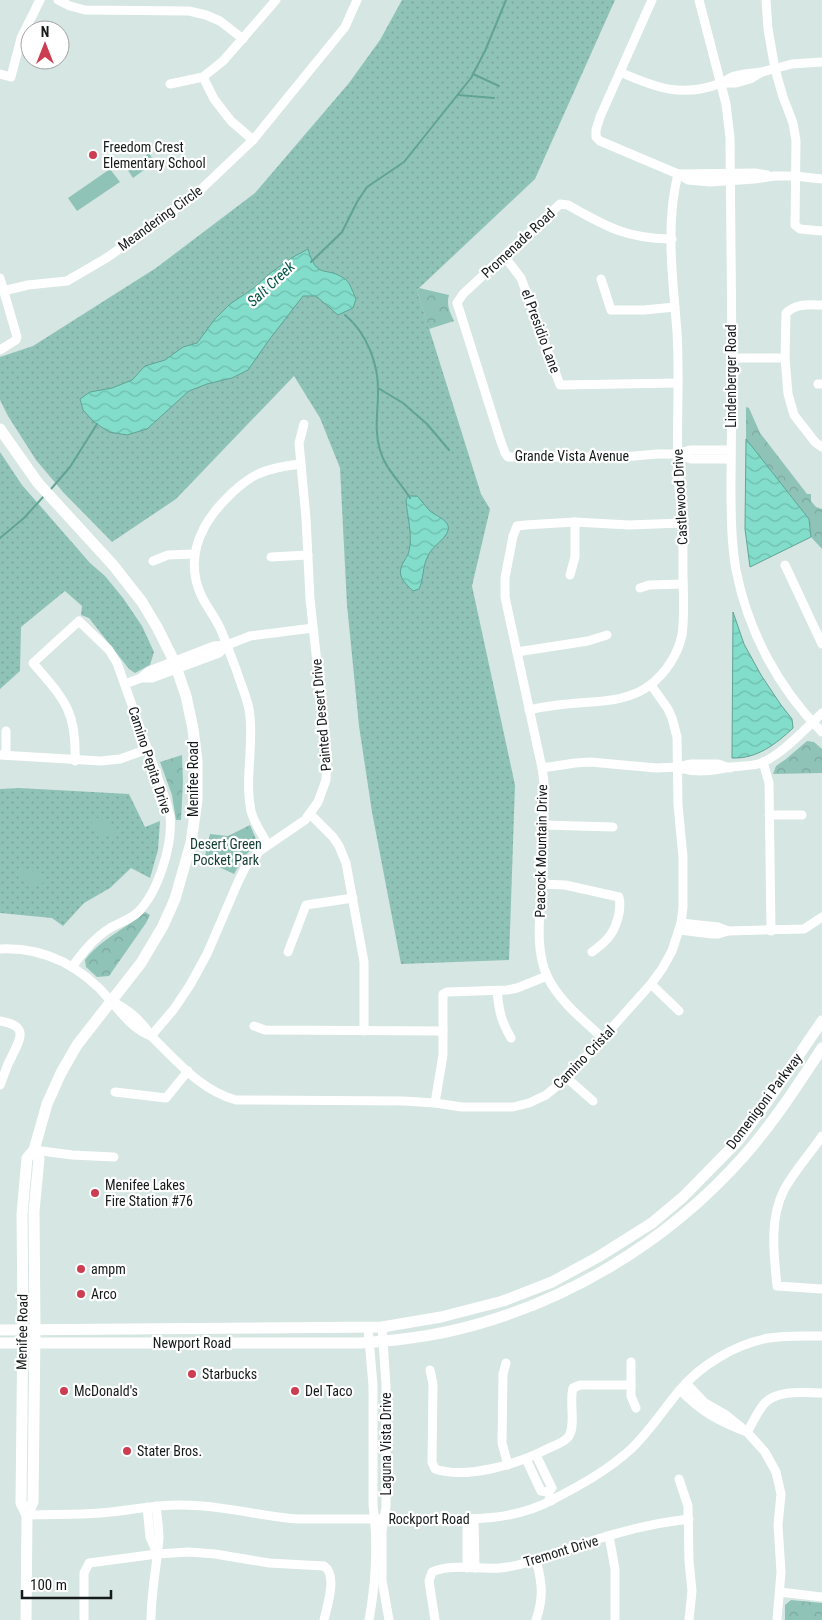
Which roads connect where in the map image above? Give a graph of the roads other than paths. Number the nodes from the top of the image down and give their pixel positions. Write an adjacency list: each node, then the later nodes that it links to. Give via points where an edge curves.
1 (40, 0): 12 (street, via 21,38 11,77)
2 (58, 0): 8 (street, via 85,10 189,11 220,22)
3 (276, 0): 8 (street)
4 (358, 0): 16 (street, Meandering Circle, via 345,27)
5 (652, 0): 11 (street)
6 (699, 0): 14 (street, Lindenberger Road)
7 (766, 0): 10 (street)
8 (243, 39): 13 (street, via 223,61)
9 (822, 62): 10 (street)
10 (775, 69): 14 (street, via 736,83); 18 (street, via 796,141)
11 (620, 72): 14 (street, via 666,89 688,90); 17 (street, via 600,117 596,137)
12 (0, 74)
13 (203, 76): 15 (street); 16 (street, via 214,99 231,121)
14 (721, 83): 19 (street, Lindenberger Road, via 729,125)
15 (170, 84)
16 (253, 140): 26 (street, Meandering Circle, via 195,195 67,281)
17 (678, 174): 19 (street, via 688,180); 22 (street, Castlewood Drive, via 672,203)
18 (795, 176): 19 (street); 20 (street); 21 (street, via 795,225 800,229)
19 (730, 177): 32 (street, Lindenberger Road)
20 (822, 179)
21 (822, 231)
22 (672, 239): 23 (street, Promenade Road, via 644,238 618,231 560,204); 29 (street, Castlewood Drive)
23 (504, 256): 27 (street, Promenade Road, via 463,294); 34 (street, el Presidio Lane, via 521,278 560,385)
24 (0, 278): 26 (street)
25 (601, 279): 29 (street, via 611,310)
26 (3, 291): 30 (street, via 17,333)
27 (458, 303): 38 (street, Grande Vista Avenue, via 508,457)
28 (822, 305): 33 (street, via 801,304 786,313)
29 (675, 307): 34 (street, Castlewood Drive)
30 (8, 342): 31 (street)
31 (0, 350)
32 (732, 358): 33 (street); 39 (street, Lindenberger Road)
33 (785, 358): 37 (street, via 788,394 794,415)
34 (678, 383): 38 (street, Castlewood Drive)
35 (304, 424): 40 (street, Painted Desert Drive, via 300,443)
36 (0, 429): 56 (main road, Menifee Road, via 23,464 142,602)
37 (822, 447)
38 (677, 454): 39 (street, Grande Vista Avenue, via 690,459); 42 (street, Castlewood Drive)
39 (731, 454): 61 (street, Lindenberger Road, via 733,540 746,610 772,666)
40 (301, 464): 43 (street, via 265,470 241,484 202,529); 44 (street, Painted Desert Drive)
41 (575, 522): 42 (street); 48 (street, via 575,557); 55 (street, Peacock Mountain Drive, via 517,526 505,578 506,606)
42 (682, 523): 49 (street, Castlewood Drive)
43 (195, 554): 46 (street, via 168,554); 54 (street, via 196,580 201,596)
44 (308, 555): 45 (street); 51 (street, Painted Desert Drive)
45 (271, 557)
46 (153, 561)
47 (785, 565): 53 (street)
48 (570, 575)
49 (683, 584): 50 (street); 58 (street, Castlewood Drive, via 680,643 669,665)
50 (640, 588)
51 (313, 628): 54 (street, via 265,633); 70 (street, Painted Desert Drive, via 327,769 320,796)
52 (608, 635): 55 (street)
53 (822, 644)
54 (227, 645): 56 (street, via 219,653); 75 (street, via 249,710 249,796 252,812)
55 (517, 652): 59 (street, Peacock Mountain Drive)
56 (175, 665): 57 (street, via 152,678); 88 (main road, Menifee Road, via 189,710 196,761 191,843 175,899 163,926 141,963)
57 (125, 684): 64 (street, Camino Pepita Drive); 66 (street, Camino Pepita Drive, via 109,650 79,621 34,663 69,710 76,740)
58 (651, 685): 59 (street, Castlewood Drive, via 630,696); 69 (street, Camino Cristal, via 672,718 677,736)
59 (529, 710): 68 (street, Peacock Mountain Drive)
60 (822, 713): 61 (street)
61 (812, 722): 63 (street, Lindenberger Road); 67 (street, via 780,753)
62 (6, 731): 65 (street)
63 (822, 732)
64 (148, 749): 66 (street, via 101,762); 84 (street, Camino Pepita Drive, via 170,816 161,870 151,893 136,913 97,937)
65 (3, 755): 66 (street)
66 (75, 761)
67 (763, 762): 69 (street, via 730,768 718,764 690,764); 71 (street, via 769,783)
68 (542, 768): 69 (street, via 590,762); 73 (street, Peacock Mountain Drive)
69 (677, 768): 79 (street, Camino Cristal, via 683,867)
70 (310, 814): 75 (street, Painted Desert Drive, via 294,829); 77 (street, via 339,846)
71 (769, 815): 72 (street); 80 (street)
72 (802, 815)
73 (543, 825): 74 (street); 76 (street, Peacock Mountain Drive)
74 (613, 827)
75 (268, 845): 95 (street, Painted Desert Drive, via 242,873 190,985)
76 (541, 884): 83 (street, via 564,885 619,897 620,910 609,938); 85 (street, Peacock Mountain Drive, via 540,942)
77 (353, 898): 82 (street, via 306,905); 93 (street, via 365,971)
78 (822, 917): 80 (street, via 804,929)
79 (680, 927): 80 (street); 86 (street, Camino Cristal, via 667,961)
80 (771, 931)
81 (0, 949): 84 (street, Camino Cristal, via 41,953)
82 (288, 952)
83 (592, 952)
84 (72, 967): 88 (street, Camino Cristal)
85 (547, 976): 87 (street, via 518,988); 97 (street, Peacock Mountain Drive, via 566,1004)
86 (651, 984): 89 (street); 97 (street, Camino Cristal)
87 (497, 991): 94 (street, via 443,994); 96 (street, via 503,1025)
88 (111, 1001): 95 (street, Camino Cristal, via 124,1007); 106 (main road, Menifee Road, via 77,1044 61,1073 47,1104)
89 (679, 1011)
90 (0, 1021): 101 (street, via 15,1025 20,1030 20,1042)
91 (822, 1021): 109 (main road, Domenigoni Parkway, via 737,1142 652,1223 552,1282 503,1301 441,1318)
92 (254, 1026): 93 (street, via 265,1030)
93 (364, 1031): 94 (street)
94 (443, 1031): 104 (street, via 443,1055)
95 (151, 1036): 99 (street, Camino Cristal)
96 (512, 1038)
97 (603, 1038): 100 (street, Camino Cristal)
98 (822, 1048): 116 (main road, Domenigoni Parkway, via 744,1156 698,1202 658,1235 593,1278 537,1304 447,1332)
99 (188, 1071): 102 (street, via 166,1098); 104 (street, Camino Cristal, via 207,1087 236,1100)
100 (567, 1078): 103 (street); 104 (street, Camino Cristal, via 546,1095 521,1105 462,1107)
101 (0, 1085)
102 (115, 1092)
103 (593, 1101)
104 (435, 1102)
105 (822, 1136): 108 (street, via 784,1189 775,1229 777,1286)
106 (34, 1150): 107 (street); 111 (main road, Menifee Road, via 39,1159 34,1211); 113 (main road, Menifee Road, via 27,1158 22,1200)
107 (114, 1157)
108 (822, 1289)
109 (382, 1327): 110 (main road, Newport Road); 116 (street, Laguna Vista Drive)
110 (368, 1328): 111 (main road, Newport Road); 115 (street, Laguna Vista Drive)
111 (35, 1329): 113 (main road, Newport Road); 118 (main road, Menifee Road)
112 (0, 1330): 113 (main road, Newport Road)
113 (22, 1330): 119 (main road, Menifee Road)
114 (822, 1336): 124 (street, Rockport Road, via 770,1338 751,1343 722,1356)
115 (369, 1342): 116 (main road, Newport Road); 118 (main road, Newport Road); 137 (street, Laguna Vista Drive, via 373,1385)
116 (383, 1342): 138 (street, Laguna Vista Drive, via 386,1386)
117 (0, 1343): 119 (main road, Newport Road)
118 (35, 1343): 119 (main road, Newport Road); 136 (main road, Menifee Road, via 33,1502)
119 (22, 1344): 136 (main road, Menifee Road, via 21,1503)
120 (631, 1362): 123 (street)
121 (506, 1363): 130 (street, via 502,1443)
122 (430, 1370): 130 (street, via 433,1384 432,1462 435,1469 470,1471)
123 (631, 1385): 126 (street); 128 (street, via 580,1385 573,1388 572,1430 562,1442)
124 (683, 1386): 127 (street, via 700,1409); 134 (street, Rockport Road, via 631,1449 572,1491)
125 (822, 1393): 127 (street, via 791,1393 771,1398)
126 (636, 1408)
127 (748, 1432): 145 (street, via 766,1452 776,1472 781,1494 778,1525)
128 (536, 1455): 129 (street); 131 (street)
129 (526, 1459): 130 (street); 132 (street)
130 (508, 1465)
131 (546, 1474): 132 (street); 134 (street, via 552,1488)
132 (536, 1479): 134 (street, via 541,1491)
133 (679, 1479): 140 (street)
134 (549, 1497): 139 (street, Rockport Road, via 514,1514)
135 (151, 1507): 136 (street, Rockport Road, via 101,1513); 137 (street, Rockport Road, via 185,1504 297,1519); 142 (street)
136 (27, 1514): 147 (main road, Menifee Road)
137 (375, 1519): 138 (street, Rockport Road); 151 (street, Laguna Vista Drive, via 376,1576)
138 (384, 1519): 139 (street, Rockport Road); 152 (street, Laguna Vista Drive, via 382,1580)
139 (471, 1519): 144 (street)
140 (689, 1519): 141 (street, Tremont Drive); 156 (street)
141 (608, 1536): 143 (street, Tremont Drive); 155 (street, via 615,1569)
142 (157, 1554): 148 (street, via 89,1563 84,1573); 149 (street); 150 (street, via 201,1552 269,1563 324,1566 331,1576)
143 (536, 1560): 144 (street, Tremont Drive, via 502,1568); 154 (street, via 542,1600)
144 (471, 1568): 153 (street, Tremont Drive, via 441,1568 432,1572 429,1581)
145 (780, 1592): 146 (street); 157 (street)
146 (822, 1596)
147 (26, 1620)
148 (84, 1620)
149 (151, 1620)
150 (324, 1620)
151 (369, 1620)
152 (389, 1620)
153 (435, 1620)
154 (536, 1620)
155 (615, 1620)
156 (690, 1620)
157 (777, 1620)

